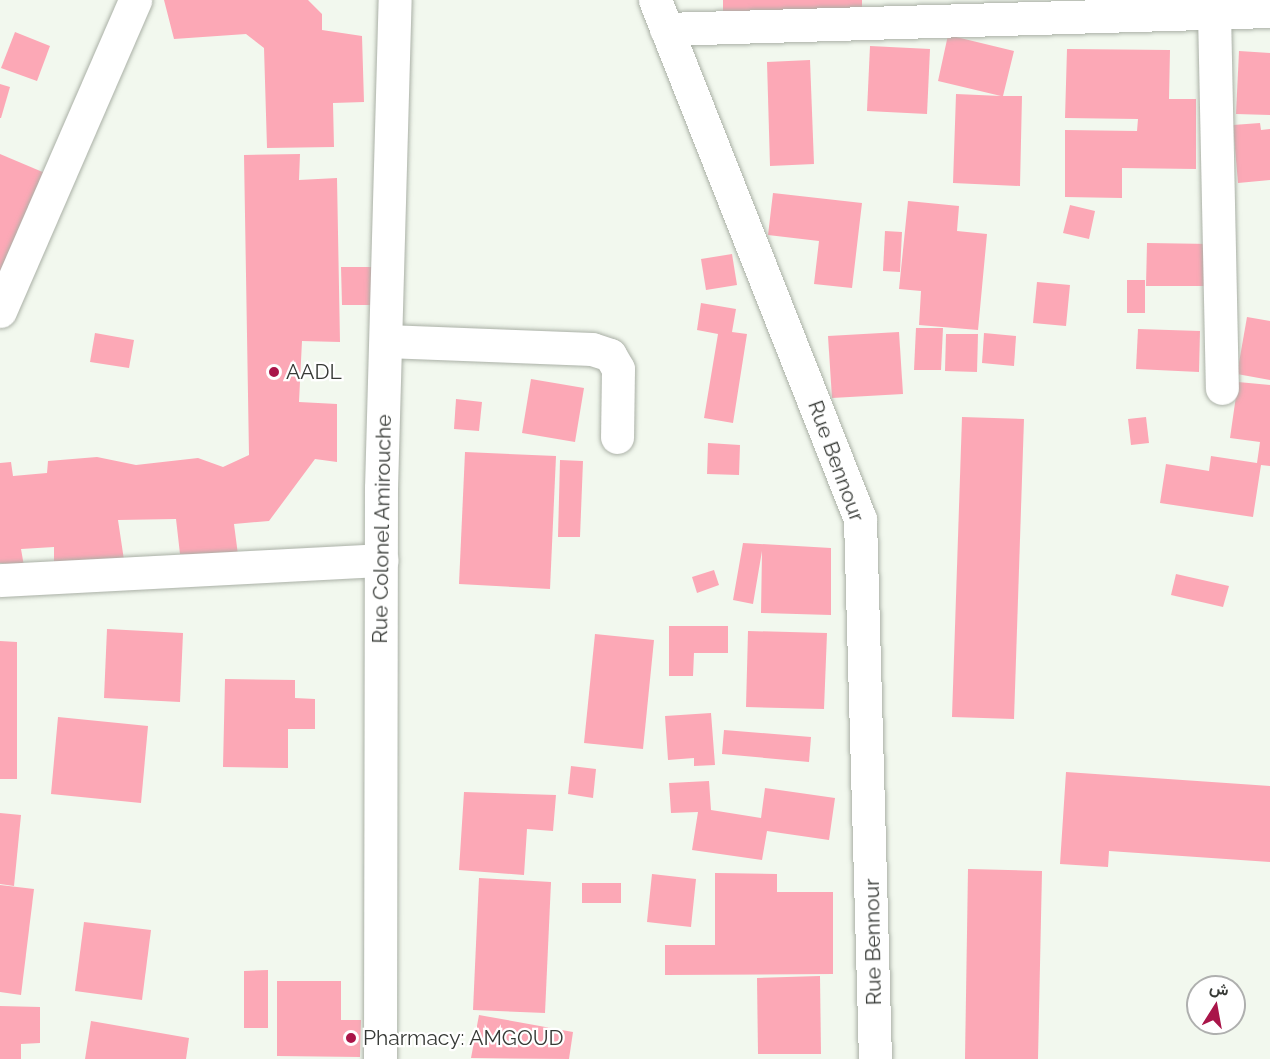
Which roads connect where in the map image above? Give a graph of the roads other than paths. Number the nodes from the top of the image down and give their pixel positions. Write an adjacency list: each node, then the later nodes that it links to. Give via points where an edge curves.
1 (135, 0): 6 (street)
2 (395, 0): 7 (street, Rue Colonel Amirouche)
3 (1270, 11): 4 (street)
4 (1214, 12): 5 (street); 8 (street)
5 (660, 15): 13 (street, Rue Bennour, via 860,519)
6 (0, 311)
7 (386, 341): 9 (street, via 592,349 610,355 618,369); 10 (street, Rue Colonel Amirouche)
8 (1221, 388)
9 (617, 437)
10 (381, 560): 11 (street); 12 (street, Rue Colonel Amirouche)
11 (0, 580)
12 (380, 1059)
13 (875, 1059)

